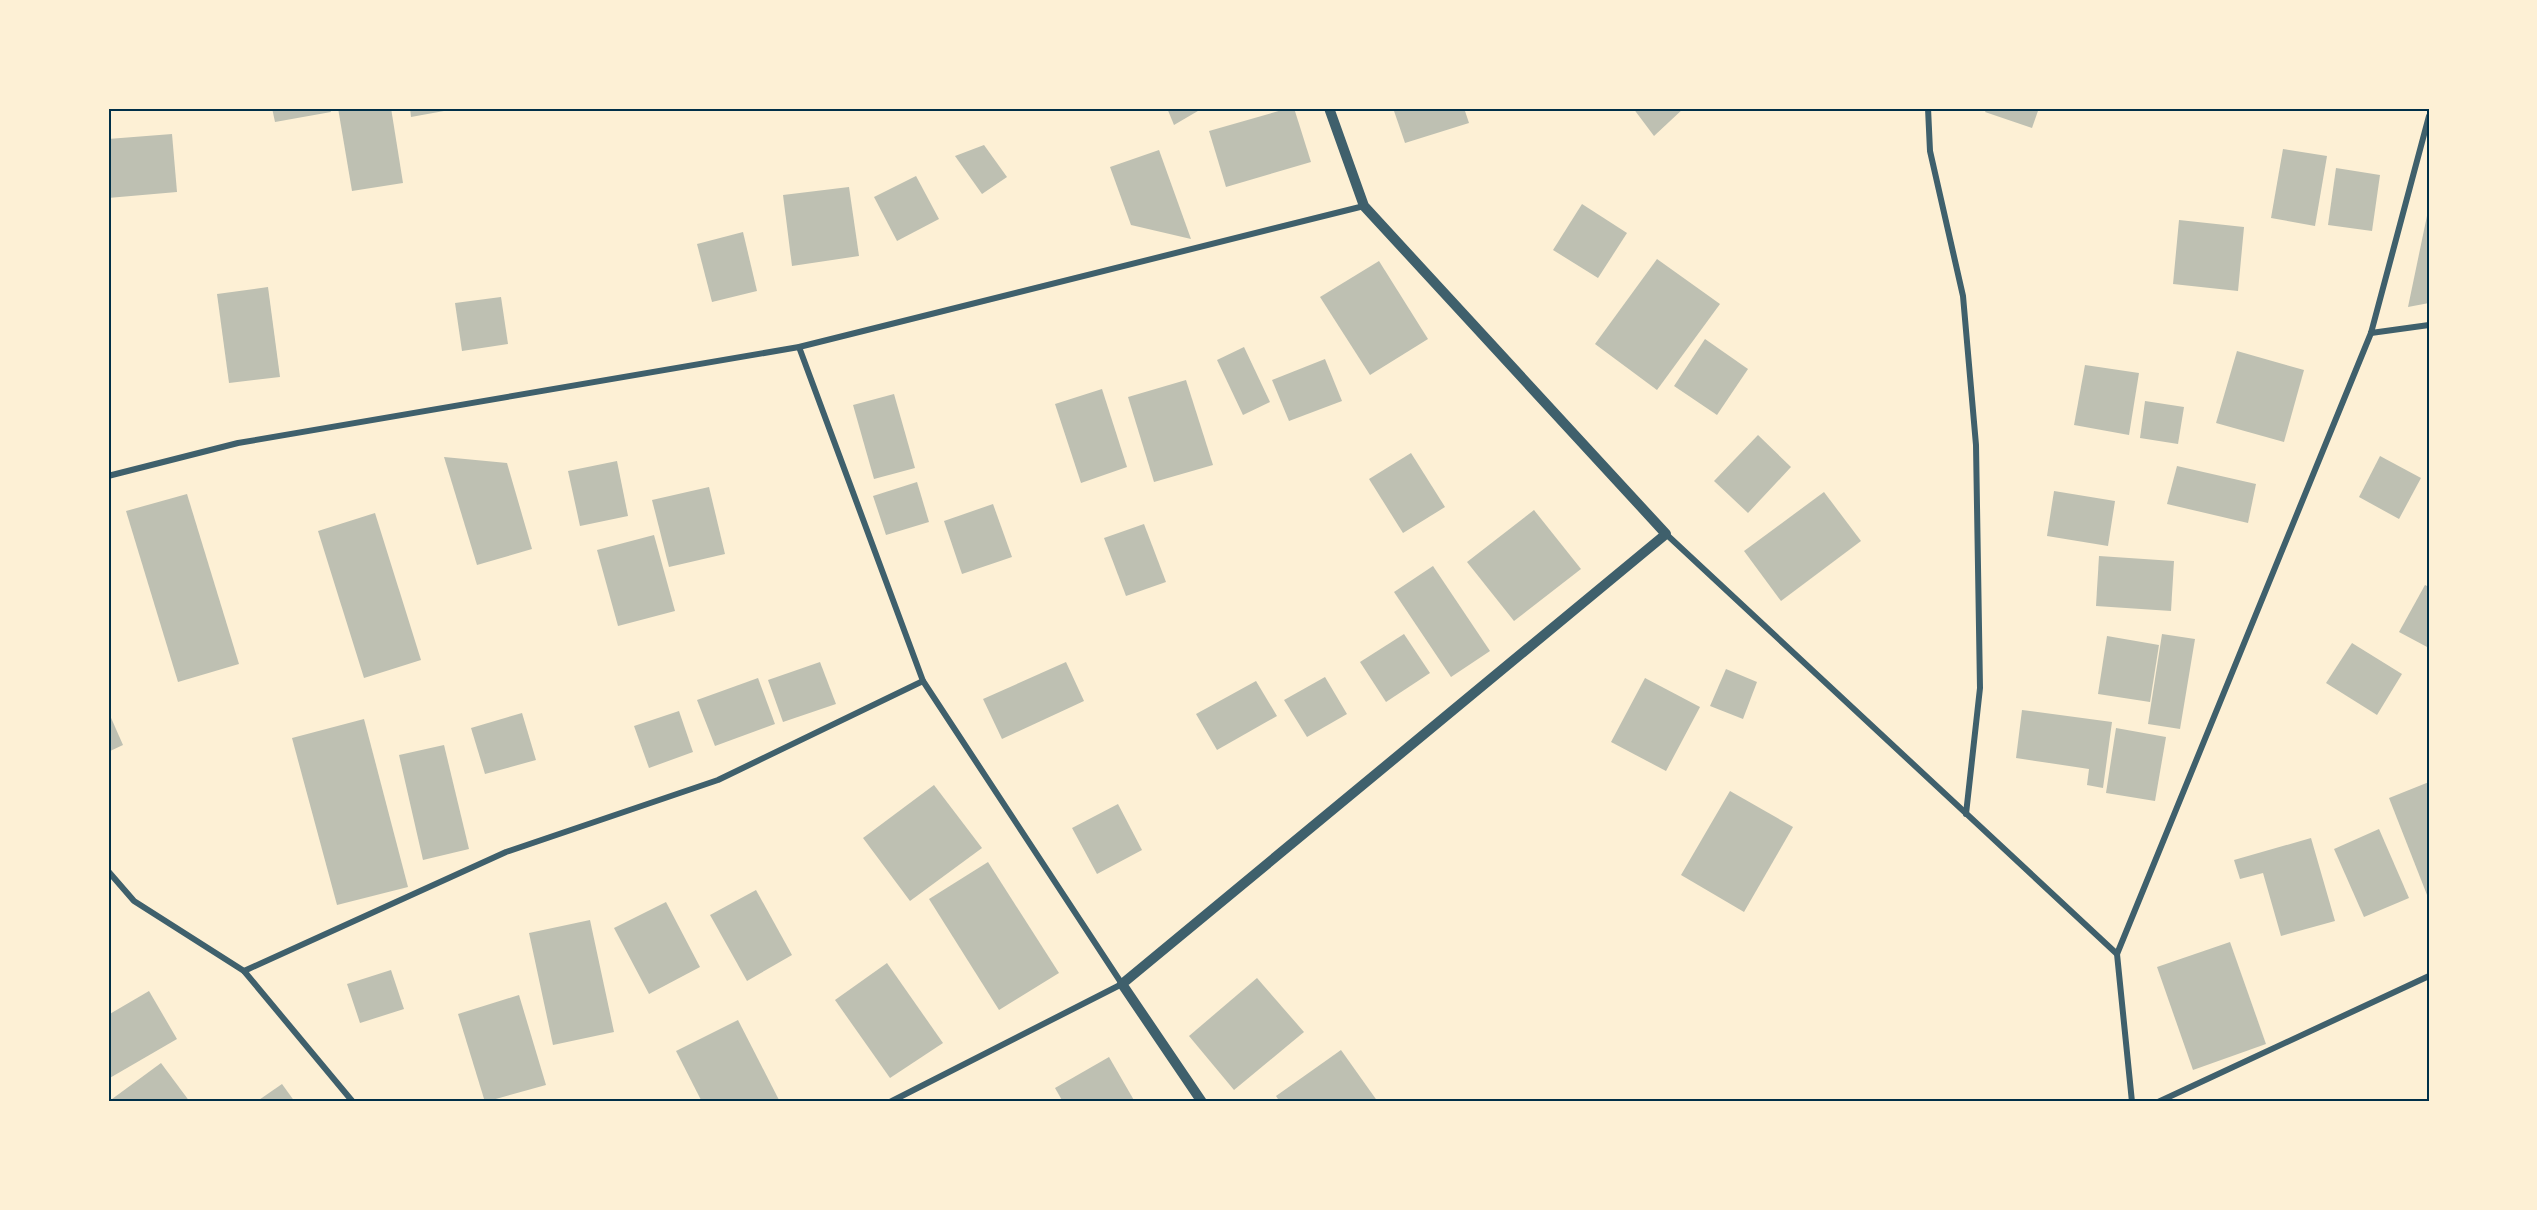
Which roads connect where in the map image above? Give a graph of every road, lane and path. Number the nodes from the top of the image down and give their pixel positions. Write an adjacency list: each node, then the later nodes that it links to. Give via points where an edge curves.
1 (1329, 108): 4 (street)
2 (1928, 108): 11 (street, via 1930,151 1963,296 1976,445 1980,688)
3 (2429, 116): 6 (street)
4 (1364, 206): 7 (street); 9 (street)
5 (2429, 325): 6 (street)
6 (2372, 333): 13 (street)
7 (799, 346): 8 (street, via 238,443); 10 (street)
8 (108, 476)
9 (1666, 534): 11 (street); 16 (street)
10 (923, 681): 14 (street, via 718,780 506,852); 16 (street)
11 (1966, 814): 13 (street)
12 (108, 871): 14 (street, via 134,901)
13 (2116, 954): 20 (street)
14 (244, 971): 17 (street)
15 (2429, 976): 21 (street)
16 (1122, 984): 18 (street); 19 (street)
17 (353, 1102)
18 (890, 1102)
19 (1202, 1102)
20 (2132, 1102)
21 (2158, 1102)

